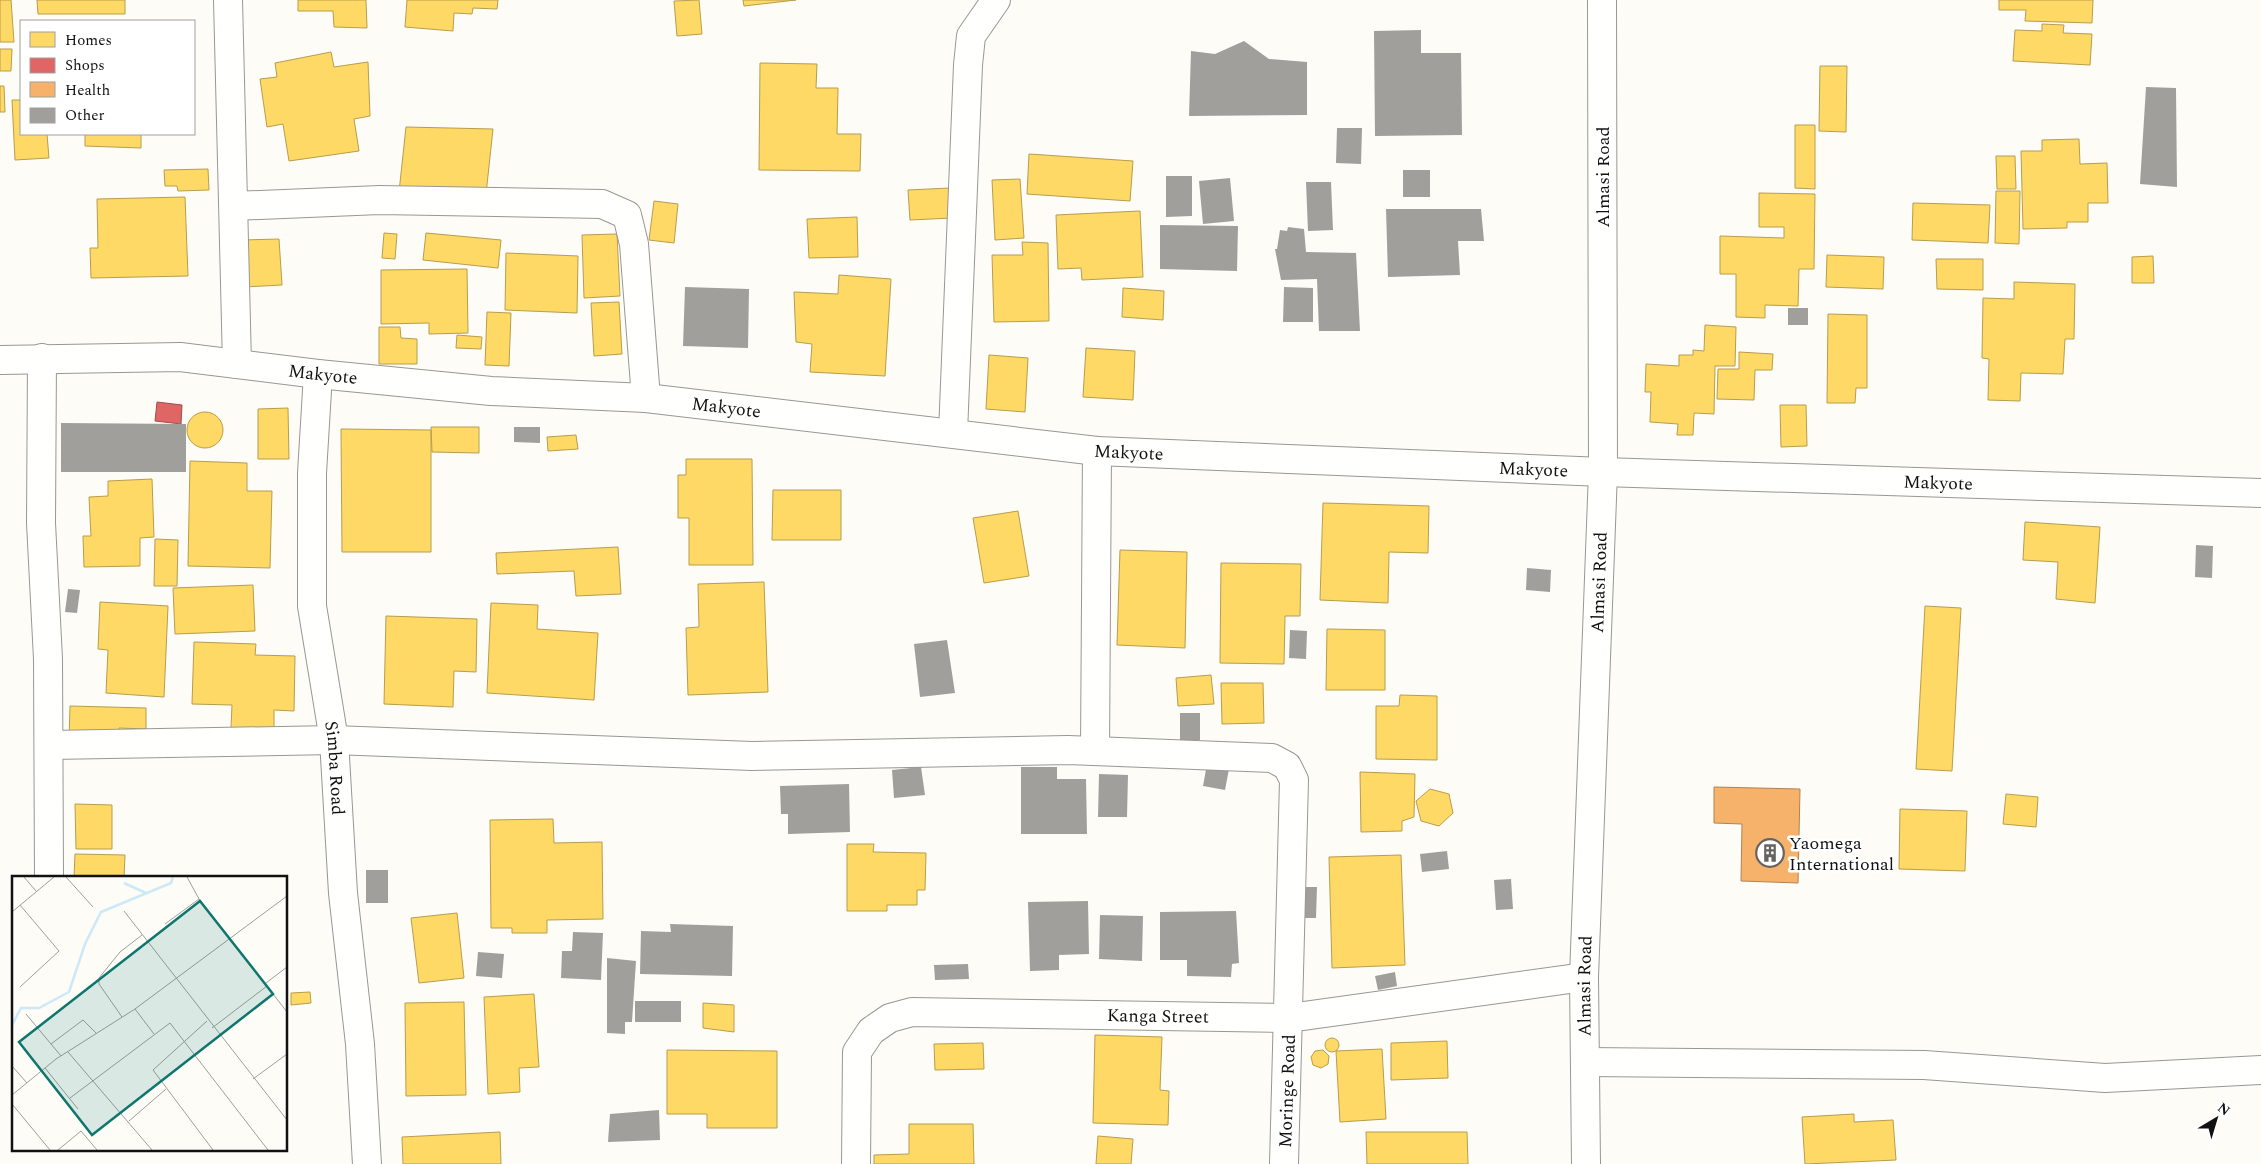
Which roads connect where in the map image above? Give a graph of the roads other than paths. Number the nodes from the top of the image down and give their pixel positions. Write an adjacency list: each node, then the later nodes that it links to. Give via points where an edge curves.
1 (228, 0): 4 (street)
2 (996, 0): 10 (street, via 971,36 968,65)
3 (1602, 0): 12 (street, Almasi Road)
4 (234, 206): 7 (street); 9 (street, via 380,200 602,204 627,215 634,244)
5 (42, 358): 6 (street, Makyote); 7 (street, Makyote, via 180,357); 15 (street, via 41,523)
6 (0, 360)
7 (237, 364): 8 (street, Makyote)
8 (318, 374): 9 (street, Makyote, via 491,391); 14 (street, Simba Road, via 312,473 312,606)
9 (646, 398): 10 (street, Makyote)
10 (953, 433): 11 (street, Makyote)
11 (1097, 451): 12 (street, Makyote); 16 (street)
12 (1603, 472): 13 (street, Makyote); 18 (street, Almasi Road)
13 (2261, 493)
14 (334, 740): 15 (street, Moringe Road); 16 (street, Moringe Road, via 752,756); 22 (street, Simba Road, via 342,884 360,1044)
15 (50, 745): 17 (street)
16 (1094, 751): 19 (street, Moringe Road, via 1272,758 1287,766 1294,780)
17 (49, 876)
18 (1584, 977): 19 (street, Kanga Street); 20 (street, Almasi Road)
19 (1289, 1018): 23 (street, Kanga Street, via 912,1012 890,1018 871,1031 857,1052); 24 (street, Moringe Road)
20 (1585, 1062): 21 (street, via 1924,1065 2105,1078); 25 (street, Almasi Road)
21 (2261, 1070)
22 (367, 1164)
23 (856, 1164)
24 (1284, 1164)
25 (1586, 1164)

